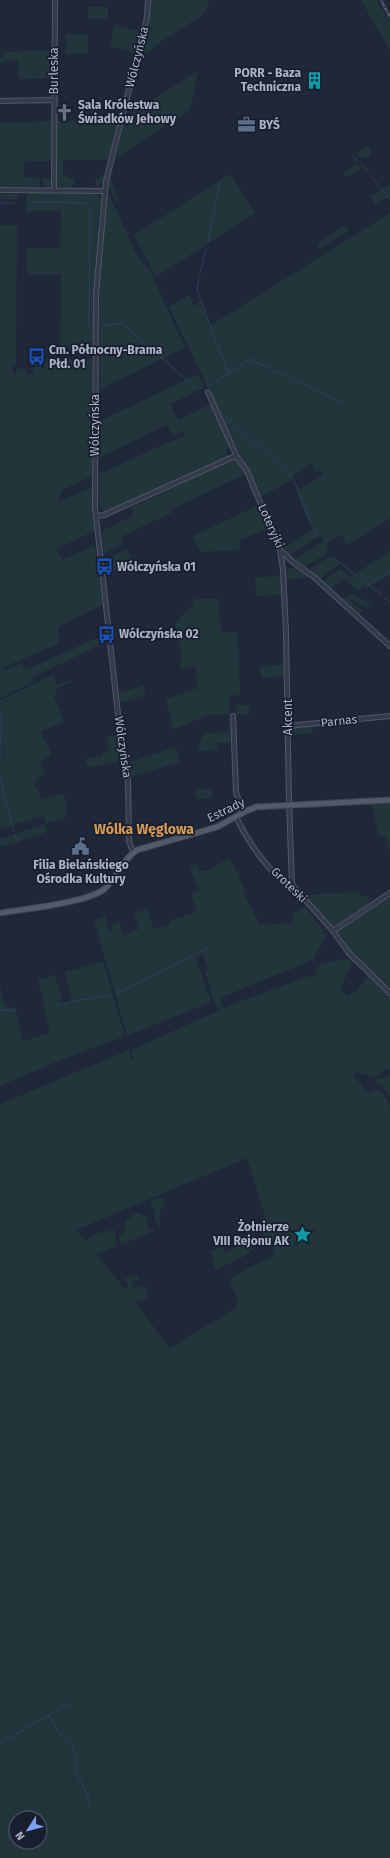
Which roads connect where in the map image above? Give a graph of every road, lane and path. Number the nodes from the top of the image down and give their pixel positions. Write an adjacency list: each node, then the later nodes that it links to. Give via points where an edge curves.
1 (55, 0): 3 (street, Burleska)
2 (148, 0): 7 (street, Wólczyńska, via 147,16)
3 (54, 100): 4 (street); 6 (street, Burleska)
4 (0, 101)
5 (0, 190): 6 (street)
6 (54, 190): 7 (street)
7 (104, 191): 10 (street, Wólczyńska, via 96,294)
8 (208, 392): 9 (street, Loteryjki)
9 (237, 457): 10 (street, via 104,515); 11 (street, Loteryjki, via 247,471)
10 (96, 516): 20 (street, Wólczyńska, via 128,780 129,841)
11 (280, 550): 12 (street, Loteryjki, via 314,577); 15 (street, Akcent, via 286,632)
12 (390, 646)
13 (233, 716): 18 (street, via 236,792)
14 (390, 716): 15 (street, Parnas)
15 (288, 726): 17 (street, Akcent)
16 (390, 800): 17 (main road, Estrady)
17 (289, 805): 18 (main road, Estrady, via 256,807); 21 (street, Akcent)
18 (243, 813): 19 (main road, Estrady)
19 (236, 817): 20 (main road, Estrady, via 217,827); 21 (street, Groteski, via 247,837 274,872 286,884)
20 (133, 852): 23 (main road, via 111,883 98,893 70,901)
21 (292, 885): 24 (street, Groteski)
22 (390, 893): 24 (street)
23 (0, 913)
24 (333, 931): 25 (street, Groteski, via 349,953)
25 (390, 993)

